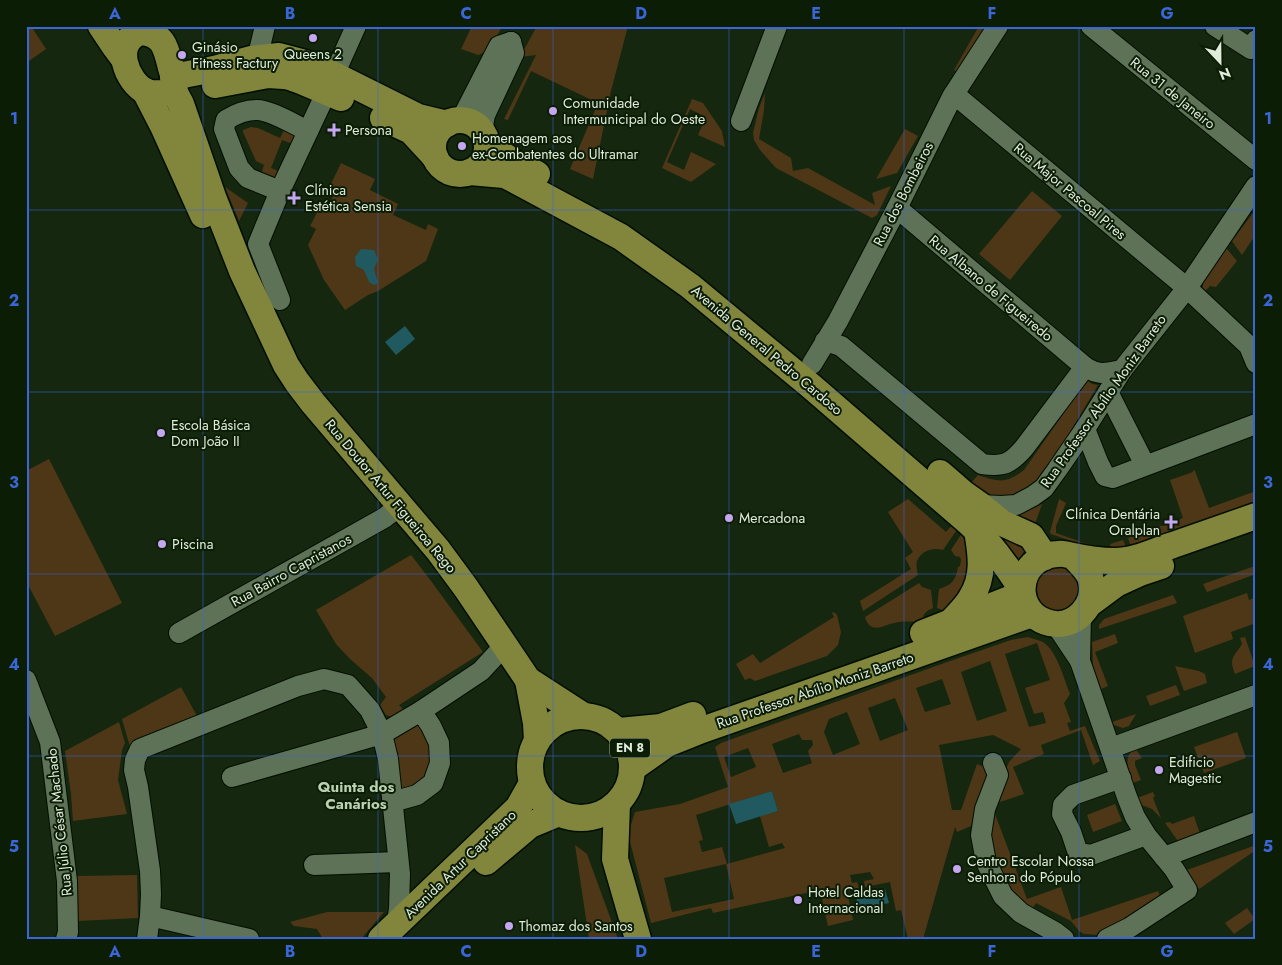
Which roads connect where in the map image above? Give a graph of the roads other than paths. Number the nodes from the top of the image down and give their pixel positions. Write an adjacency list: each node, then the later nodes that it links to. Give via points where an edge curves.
1 (102, 26): 9 (main road, via 115,47)
2 (265, 26): 11 (street)
3 (356, 26): 12 (street)
4 (777, 26): 16 (street)
5 (998, 26): 15 (street, Rua dos Bombeiros)
6 (1091, 26): 20 (street, Rua 31 de Janeiro)
7 (1215, 26): 10 (street, via 1251,49)
8 (515, 34): 17 (street, via 514,53 485,116)
9 (139, 36): 13 (main road, EN 8, via 167,51); 14 (main road, EN 8, via 126,66 139,88)
10 (1256, 40)
11 (257, 58): 12 (main road, Avenida General Pedro Cardoso, via 279,56 309,64); 13 (main road, Avenida General Pedro Cardoso)
12 (331, 83): 13 (main road, Avenida General Pedro Cardoso, via 268,75 187,91); 17 (main road, Avenida General Pedro Cardoso, via 418,116); 18 (street); 19 (main road, Avenida General Pedro Cardoso, via 411,131)
13 (174, 86): 14 (main road, via 159,94); 30 (main road, Rua Doutor Artur Figueiroa Rego / EN 8, via 241,267)
14 (145, 91): 30 (main road, Rua Doutor Artur Figueiroa Rego / EN 8, via 255,329)
15 (954, 94): 24 (street, Rua dos Bombeiros); 25 (street, Rua Major Pascoal Pires)
16 (741, 121)
17 (469, 130): 19 (main road, via 440,129 436,136); 21 (main road, via 486,154 479,166); 29 (main road, Avenida General Pedro Cardoso, via 512,161 631,222)
18 (308, 131): 23 (street); 23 (street, via 268,112 256,110 226,120 224,129 239,168 248,178)
19 (435, 157): 21 (main road, via 450,172)
20 (1256, 160)
21 (470, 172): 39 (main road, Avenida General Pedro Cardoso, via 504,175 621,236 690,286 922,480)
22 (1256, 186): 25 (street, Rua Professor Abílio Moniz Barreto)
23 (280, 191): 26 (street, via 258,244)
24 (897, 208): 27 (street, Rua dos Bombeiros); 31 (street, Rua Albano de Figueiredo)
25 (1187, 288): 28 (street, Rua Major Pascoal Pires, via 1249,346); 32 (street, Rua Professor Abílio Moniz Barreto)
26 (280, 300)
27 (825, 341): 29 (street, Rua dos Bombeiros); 31 (street, via 841,346 982,464 996,466 1013,460 1024,448)
28 (1256, 363)
29 (812, 364): 39 (main road, Avenida General Pedro Cardoso, via 963,493)
30 (286, 365): 37 (main road, Rua Doutor Artur Figueiroa Rego / EN 8, via 313,403)
31 (1085, 367): 32 (street, via 1102,374)
32 (1122, 370): 33 (street, Rua Professor Abílio Moniz Barreto)
33 (1108, 392): 35 (street, Rua Professor Abílio Moniz Barreto); 36 (street)
34 (1256, 424): 36 (street)
35 (1085, 429): 36 (street, via 1104,476 1113,478); 39 (street, Rua Professor Abílio Moniz Barreto, via 1044,488 1016,505 1001,506)
36 (1145, 465)
37 (401, 504): 47 (street, Rua Bairro Capristanos, via 384,518); 49 (main road, Rua Doutor Artur Figueiroa Rego / EN 8, via 454,570)
38 (1256, 516): 41 (main road, via 1126,561)
39 (979, 517): 42 (main road, Avenida General Pedro Cardoso, via 1031,536); 43 (main road, Avenida General Pedro Cardoso); 45 (main road, via 982,556 977,587)
40 (1256, 532): 44 (main road, via 1140,573 1116,584)
41 (1073, 556): 42 (main road, via 1060,553); 44 (main road, via 1090,578 1092,591)
42 (1045, 557): 43 (main road, via 1029,569 1024,580)
43 (1025, 599): 45 (main road, Rua Professor Abílio Moniz Barreto); 46 (main road, via 1043,622); 59 (main road, Rua Professor Abílio Moniz Barreto, via 667,744)
44 (1085, 609): 46 (main road, via 1070,622); 48 (street)
45 (951, 623): 54 (main road, Rua Professor Abílio Moniz Barreto, via 661,727)
46 (1056, 625): 48 (street)
47 (179, 633)
48 (1080, 661): 57 (street)
49 (516, 664): 52 (street, via 481,671); 53 (main road, Rua Doutor Artur Figueiroa Rego / EN 8); 56 (main road, Rua Doutor Artur Figueiroa Rego / EN 8, via 536,722)
50 (26, 680): 75 (street, Rua Júlio César Machado, via 50,742 67,882)
51 (1256, 695): 57 (street)
52 (421, 711): 55 (street); 63 (street, via 440,743 440,763 433,782 417,795)
53 (582, 715): 54 (main road, EN 8, via 603,720); 56 (main road, EN 8, via 556,722)
54 (619, 731): 59 (main road, EN 8, via 630,748)
55 (382, 734): 60 (street); 63 (street); 73 (street, via 370,710 348,685 324,679 298,686 140,749 134,770 150,870)
56 (537, 741): 62 (main road, EN 8, via 530,762)
57 (1111, 748): 61 (street)
58 (993, 763): 79 (street, via 998,774 985,809 981,835 986,862 1003,896 1020,913)
59 (633, 768): 64 (main road, EN 8, via 624,797)
60 (232, 778)
61 (1121, 778): 67 (street, via 1135,817); 67 (street, via 1073,795 1063,805 1062,814 1078,853 1091,855)
62 (532, 783): 65 (main road, EN 8, via 552,810); 72 (main road, Avenida Artur Capristano, via 518,808)
63 (392, 802): 71 (street)
64 (617, 804): 65 (main road, EN 8, via 600,815); 69 (main road, EN 8)
65 (568, 816): 69 (main road, EN 8); 74 (main road, Avenida Artur Capristano, via 530,825)
66 (1256, 822): 68 (street)
67 (1146, 835): 68 (street)
68 (1164, 857): 80 (street, via 1188,890)
69 (615, 859): 78 (main road, EN 8)
70 (314, 865): 71 (street)
71 (399, 868): 72 (street, via 411,888); 74 (street, via 399,908)
72 (428, 895): 74 (main road, Avenida Artur Capristano)
73 (150, 916): 76 (street); 77 (street)
74 (394, 934)
75 (66, 939)
76 (147, 939)
77 (249, 939)
78 (638, 939)
79 (1064, 939)
80 (1107, 939)

